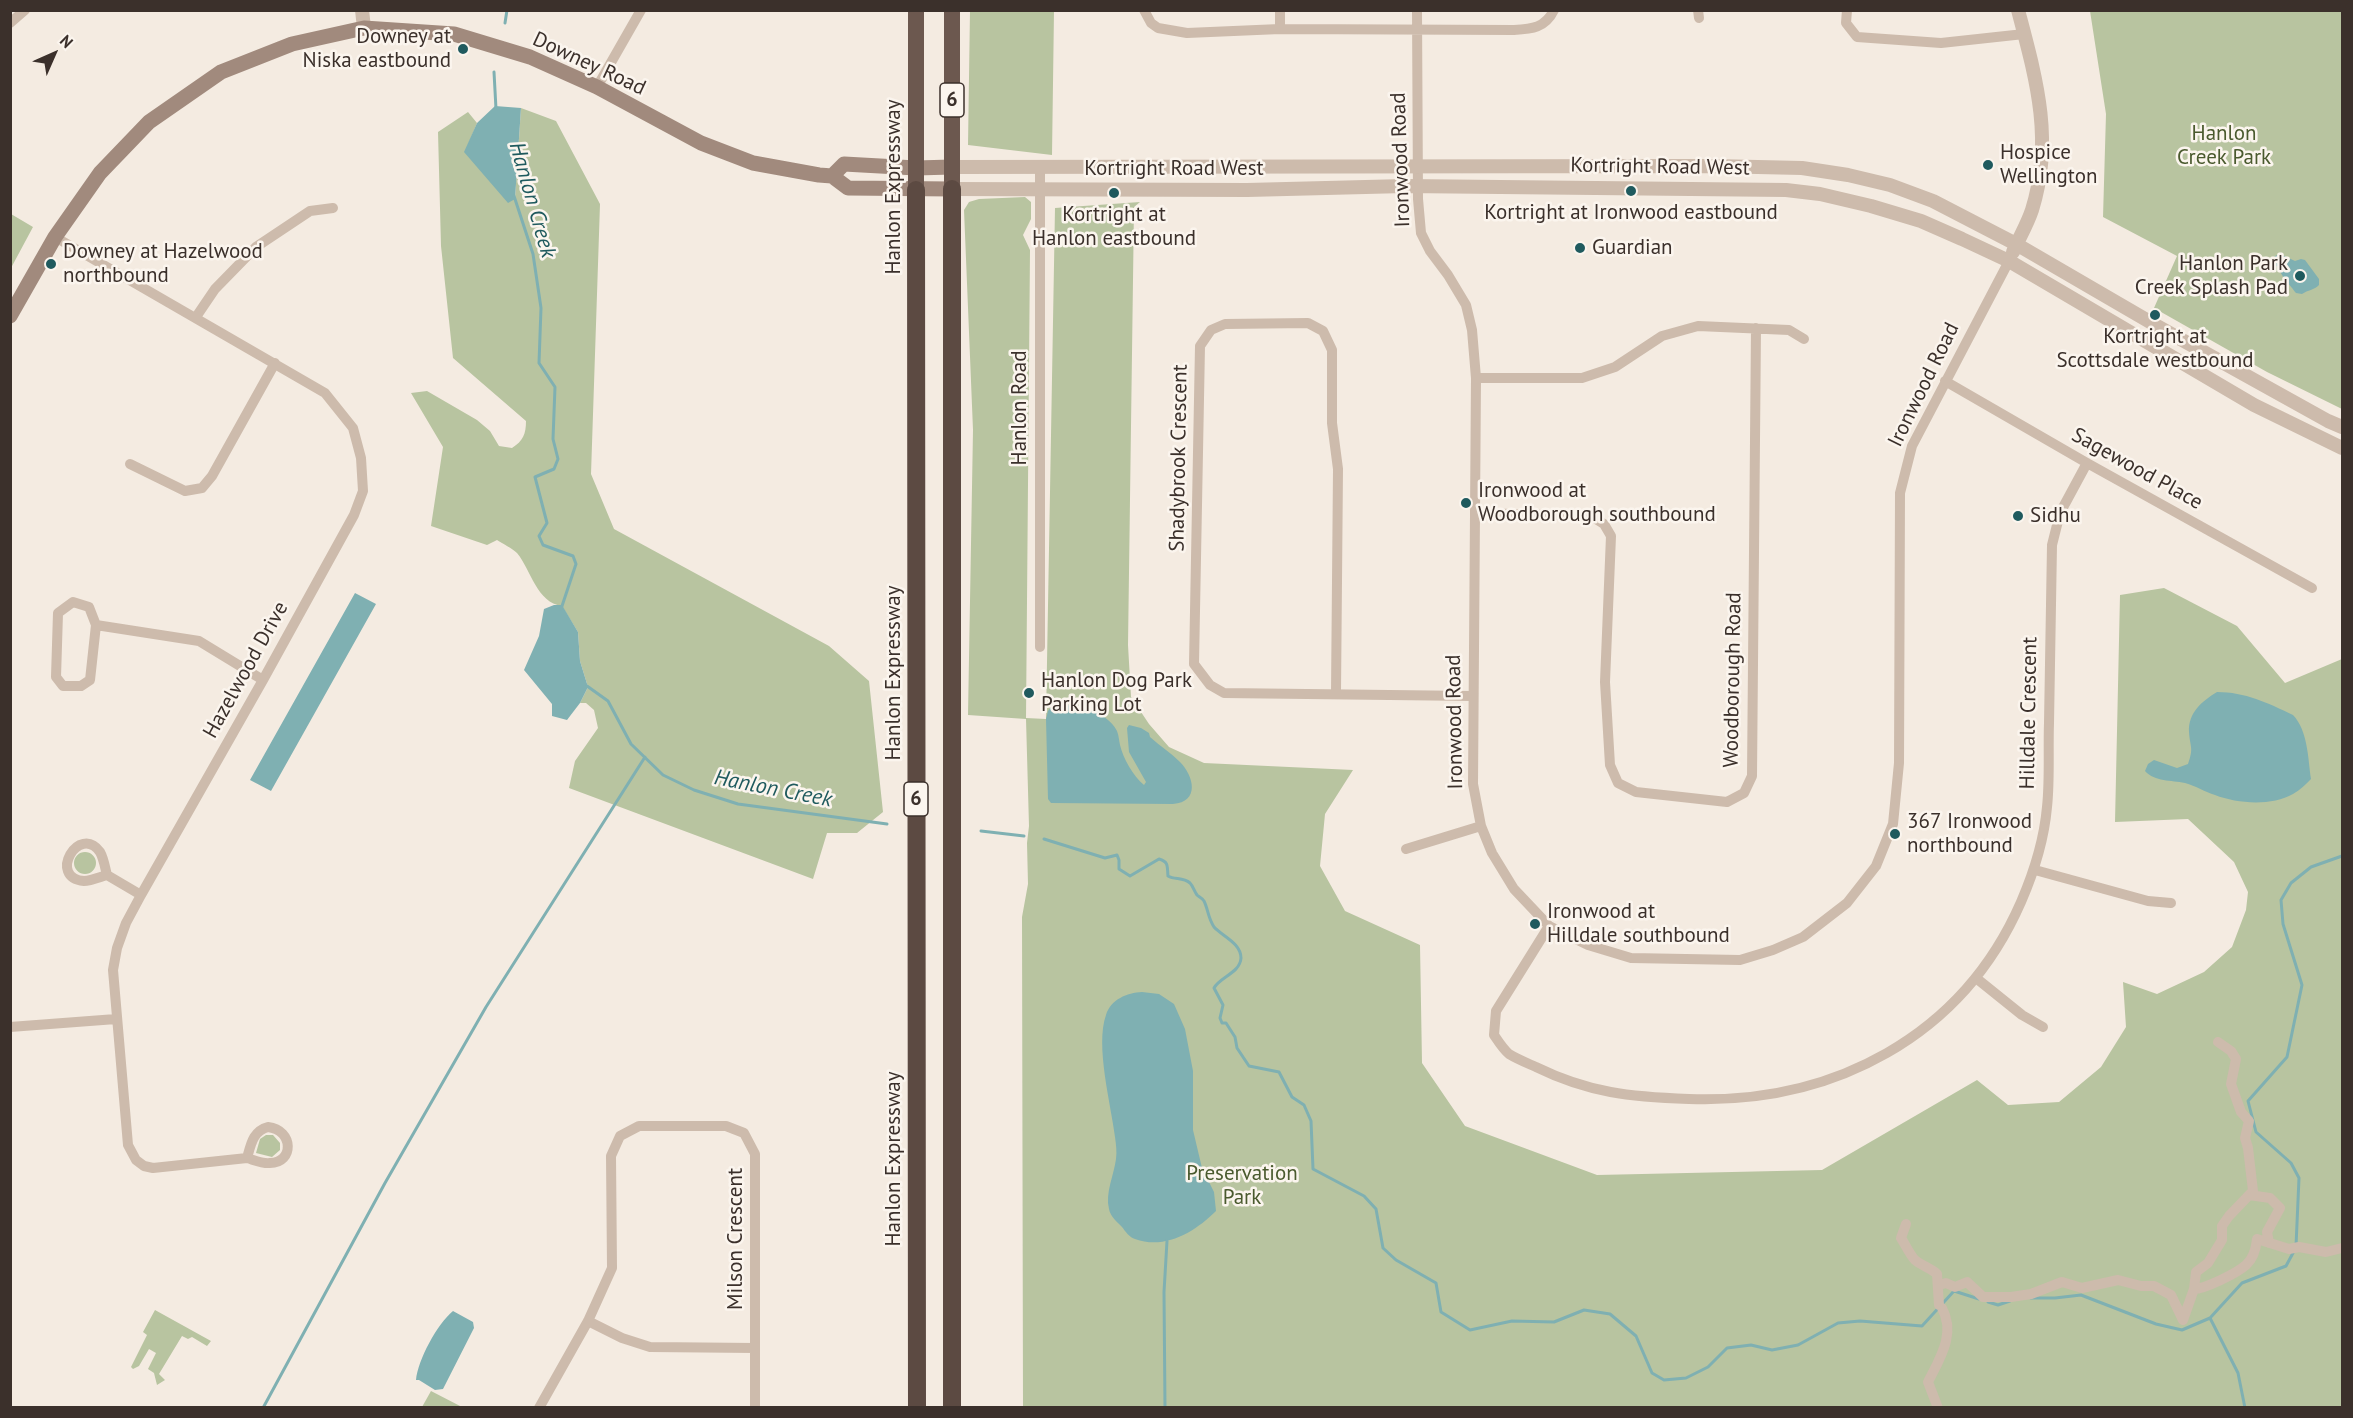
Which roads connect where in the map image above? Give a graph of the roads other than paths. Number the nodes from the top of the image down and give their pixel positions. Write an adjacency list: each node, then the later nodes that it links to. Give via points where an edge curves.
1 (25, 10): 12 (street)
2 (362, 10): 13 (street)
3 (641, 10): 17 (street)
4 (916, 10): 20 (highway, Hanlon Expressway / 6)
5 (952, 10): 19 (highway, 6)
6 (1144, 10): 14 (street, via 1151,23 1167,31)
7 (1280, 10): 14 (street)
8 (1417, 10): 15 (street, Ironwood Road)
9 (1554, 10): 15 (street, via 1541,27 1531,29)
10 (1847, 10): 16 (street, via 1846,23 1857,37 1941,43)
11 (2018, 10): 16 (street)
12 (10, 23)
13 (364, 28): 17 (main road, Downey Road, via 453,34 530,57); 28 (main road, Downey Road, via 292,44 221,72 149,122 100,173)
14 (1280, 29): 15 (street)
15 (1417, 31): 18 (street, Ironwood Road)
16 (2024, 34): 29 (street, via 2042,119 2042,169 2031,211)
17 (597, 87): 22 (main road, Downey Road, via 701,143 753,163)
18 (1418, 166): 21 (street, Kortright Road West); 23 (street, Ironwood Road); 29 (street, Kortright Road West, via 1802,168 1890,185 1933,201)
19 (952, 167): 20 (main road); 21 (street, Kortright Road West); 24 (highway, 6)
20 (916, 168): 22 (main road, via 844,164); 25 (highway, Hanlon Expressway / 6)
21 (1040, 169): 26 (street, Hanlon Road)
22 (832, 176): 25 (main road, Downey Road, via 848,188)
23 (1418, 187): 26 (street, Kortright Road West); 30 (street, Kortright Road West, via 1786,190 1820,194 1921,221); 36 (street, Ironwood Road, via 1421,233 1466,305)
24 (952, 189): 25 (main road, Kortright Road West); 26 (street, Kortright Road West); 73 (highway, 6)
25 (916, 190): 72 (highway, Hanlon Expressway / 6)
26 (1040, 191): 45 (street, Hanlon Road)
27 (333, 208): 32 (street, via 310,211 256,247 215,289)
28 (55, 237): 31 (main road, Downey Road); 32 (street, Hazelwood Drive)
29 (2016, 244): 30 (street); 38 (street, Kortright Road West)
30 (2009, 261): 37 (street, Ironwood Road); 39 (street, Kortright Road West, via 2254,405)
31 (10, 316)
32 (196, 317): 35 (street, Hazelwood Drive)
33 (1756, 328): 34 (street, via 1789,330); 36 (street, via 1698,326 1662,336 1615,367 1582,378); 42 (street, Woodborough Road, via 1752,776 1744,793 1727,802 1636,792 1618,783 1610,765 1605,682 1611,536 1604,524 1591,516)
34 (1804, 339)
35 (275, 363): 40 (street, via 202,488 185,491); 46 (street, Hazelwood Drive, via 325,393 353,428 361,458 363,491 354,515)
36 (1476, 378): 42 (street, Ironwood Road)
37 (1945, 381): 41 (street, Sagewood Place); 55 (street, Ironwood Road, via 1912,446 1900,494 1899,763 1893,824 1876,866 1847,903 1803,937 1740,960 1631,958 1588,945)
38 (2343, 427)
39 (2343, 448)
40 (130, 464)
41 (2087, 464): 43 (street, Sagewood Place); 51 (street, Hilldale Crescent, via 2060,513 2052,545 2047,808)
42 (1476, 513): 48 (street, Ironwood Road)
43 (2312, 588)
44 (96, 625): 44 (street, via 89,607 73,602 58,614 56,677 63,686 81,686 90,680); 46 (street, via 199,641)
45 (1040, 647)
46 (263, 680): 53 (street, Hazelwood Drive)
47 (1336, 693): 47 (street, Shadybrook Crescent, via 1338,469 1332,423 1332,350 1323,331 1308,323 1226,324 1211,330 1200,346 1194,664 1210,685 1224,693); 48 (street, Shadybrook Crescent)
48 (1472, 696): 49 (street, Ironwood Road, via 1473,784)
49 (1481, 826): 50 (street); 55 (street, Ironwood Road, via 1492,854 1514,889)
50 (1406, 849)
51 (2035, 870): 54 (street, via 2148,901); 56 (street, Hilldale Crescent, via 2009,930)
52 (107, 875): 53 (street)
53 (141, 895): 57 (street, Hazelwood Drive, via 117,948 113,970)
54 (2171, 903)
55 (1549, 926): 56 (street, Hilldale Crescent, via 1496,1011 1494,1035 1508,1053 1562,1080 1631,1097 1762,1096 1805,1088 1885,1056 1916,1036)
56 (1976, 978): 59 (street)
57 (116, 1019): 58 (street); 61 (street, Hazelwood Drive, via 128,1145 136,1160 153,1168)
58 (10, 1027)
59 (2043, 1027)
60 (2218, 1042): 62 (street, via 2236,1059 2231,1084 2248,1121 2245,1138 2253,1191)
61 (247, 1158)
62 (2249, 1195): 64 (street, via 2270,1198 2280,1208 2267,1232); 67 (street, via 2222,1226 2222,1240 2208,1263 2196,1272)
63 (1906, 1224): 66 (street, via 1901,1238 1915,1260 1937,1274)
64 (2269, 1243): 65 (street, via 2326,1252); 67 (street, via 2257,1239 2256,1250 2246,1265)
65 (2343, 1248)
66 (1939, 1285): 67 (street, via 1955,1287 1967,1282 1983,1297 2011,1297 2062,1282 2082,1288 2118,1280 2154,1286 2171,1295 2183,1320); 74 (street, via 1948,1336 1928,1382)
67 (2194, 1289)
68 (588, 1321): 69 (street, via 650,1347); 69 (street, Milson Crescent, via 612,1268 611,1156 620,1136 639,1126 726,1126 744,1133 755,1154); 70 (street, Milson Crescent)
69 (755, 1348): 71 (street, Milson Crescent)
70 (539, 1407)
71 (755, 1407)
72 (917, 1407)
73 (952, 1407)
74 (1938, 1407)

